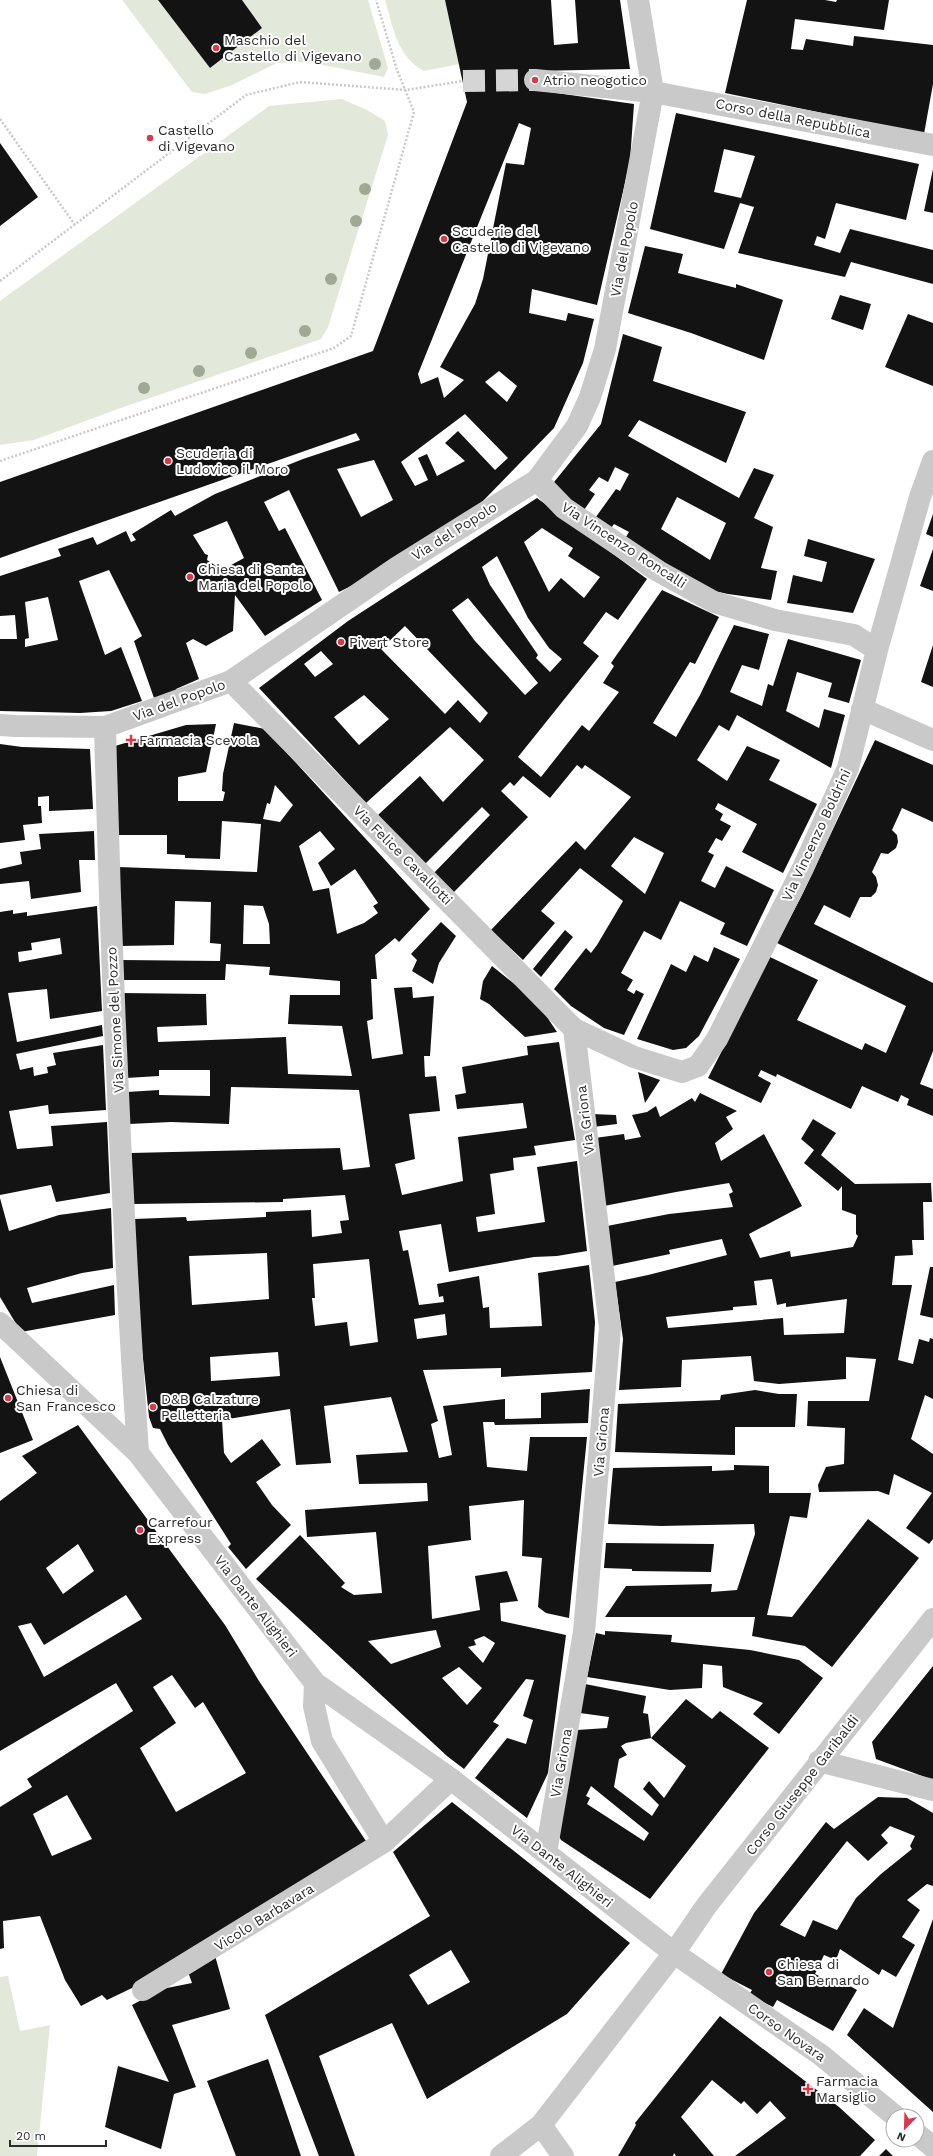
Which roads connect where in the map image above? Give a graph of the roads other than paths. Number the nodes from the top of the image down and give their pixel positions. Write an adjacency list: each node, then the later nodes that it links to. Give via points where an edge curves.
1 (638, 0): 3 (street, Via del Popolo)
2 (534, 80): 3 (street, Corso della Repubblica)
3 (653, 92): 4 (street, Corso della Repubblica); 6 (street, Via del Popolo, via 605,349 590,398 577,426)
4 (933, 145)
5 (933, 461): 7 (street, Via Vincenzo Boldrini, via 920,497)
6 (537, 480): 7 (street, Via Vincenzo Roncalli, via 570,512 658,571 714,602 775,620 854,635); 8 (street, Via del Popolo, via 396,568)
7 (877, 650): 9 (street, Via Vincenzo Boldrini)
8 (231, 681): 11 (street, Via del Popolo); 13 (street, Via Felice Cavallotti)
9 (862, 709): 12 (street); 13 (street, Via Vincenzo Boldrini, via 848,768 803,868 717,1039 698,1066 682,1072 675,1070 634,1057)
10 (0, 725): 11 (street, Via del Popolo)
11 (105, 727): 15 (street, Via Simone del Pozzo, via 110,936)
12 (933, 740)
13 (574, 1029): 22 (street, Via Griona, via 610,1328 584,1632)
14 (7, 1330): 15 (street, Via Dante Alighieri)
15 (138, 1453): 17 (street, Via Dante Alighieri)
16 (933, 1619): 18 (street, Corso Giuseppe Garibaldi)
17 (315, 1683): 19 (street, Via Dante Alighieri); 21 (street, via 314,1706 322,1741)
18 (819, 1761): 20 (street); 23 (street, Corso Giuseppe Garibaldi, via 707,1905)
19 (451, 1779): 21 (street); 22 (street, Via Dante Alighieri)
20 (933, 1790)
21 (384, 1842): 24 (street, Vicolo Barbavara)
22 (546, 1853): 23 (street, Via Dante Alighieri)
23 (674, 1953): 25 (street, Corso Novara, via 821,2055); 26 (street, Corso Giuseppe Garibaldi)
24 (144, 1990)
25 (885, 2108)
26 (541, 2125): 29 (street, Corso Giuseppe Garibaldi); 30 (street)
27 (925, 2140): 28 (street)
28 (933, 2147)
29 (501, 2156)
30 (563, 2156)

